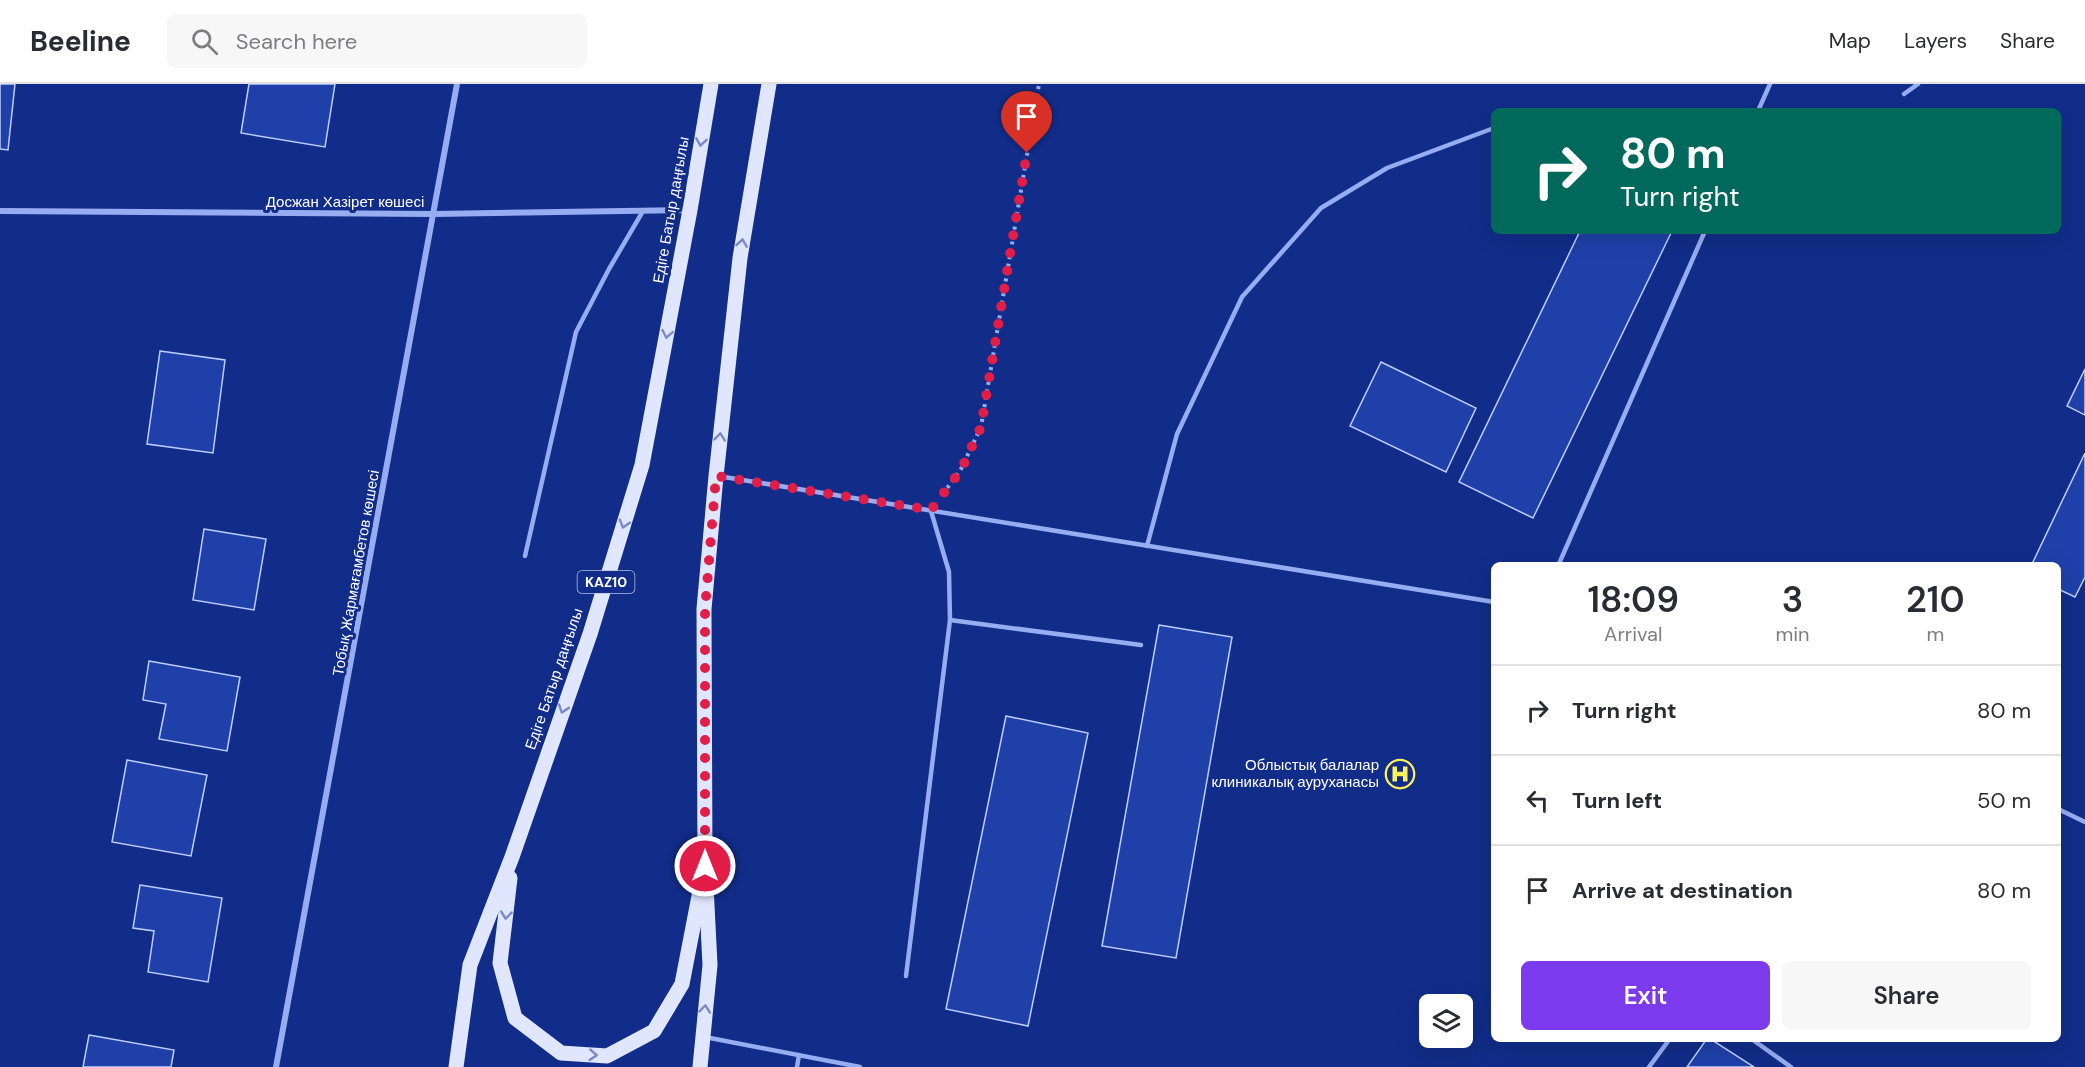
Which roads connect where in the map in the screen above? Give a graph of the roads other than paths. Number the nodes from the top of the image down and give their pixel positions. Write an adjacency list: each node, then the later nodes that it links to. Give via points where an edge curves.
1 (457, 84): 12 (street, Тобық Жармағамбетов көшесі)
2 (711, 84): 9 (main road, Едіге Батыр даңғылы / KAZ10, one-way to 9)
3 (769, 84): 14 (main road, one-way to 3, via 740,258)
4 (1770, 84): 7 (lane)
5 (1918, 84): 6 (lane)
6 (1904, 94)
7 (1759, 108)
8 (1491, 129): 16 (lane, via 1387,168 1321,208 1242,297 1177,434)
9 (690, 210): 11 (street, Досжан Хазірет көшесі); 24 (main road, Едіге Батыр даңғылы / KAZ10, one-way to 24, via 642,465 590,634)
10 (0, 211): 12 (street, Досжан Хазірет көшесі)
11 (643, 211): 12 (street, Досжан Хазірет көшесі); 17 (lane, via 576,332)
12 (434, 214): 31 (street, Тобық Жармағамбетов көшесі)
13 (1705, 234): 18 (lane)
14 (716, 476): 15 (lane); 25 (main road, via 705,609)
15 (931, 510): 16 (lane); 20 (lane, via 949,572)
16 (1148, 546): 19 (lane)
17 (525, 556)
18 (1560, 562)
19 (1491, 602)
20 (950, 620): 21 (lane); 26 (lane)
21 (1141, 645)
22 (2061, 810): 23 (lane)
23 (2085, 822)
24 (512, 857): 25 (main road, one-way to 25, via 500,963 515,1018 561,1053 608,1056 654,1031 682,984); 32 (main road, Едіге Батыр даңғылы / KAZ10, via 470,965)
25 (705, 866): 27 (main road, one-way to 25, via 710,965)
26 (906, 976)
27 (703, 1036): 30 (lane); 33 (main road)
28 (1667, 1042): 36 (lane)
29 (1757, 1042): 37 (lane)
30 (800, 1055): 34 (lane); 35 (lane)
31 (276, 1067)
32 (456, 1067)
33 (700, 1067)
34 (797, 1067)
35 (860, 1067)
36 (1648, 1067)
37 (1791, 1067)

